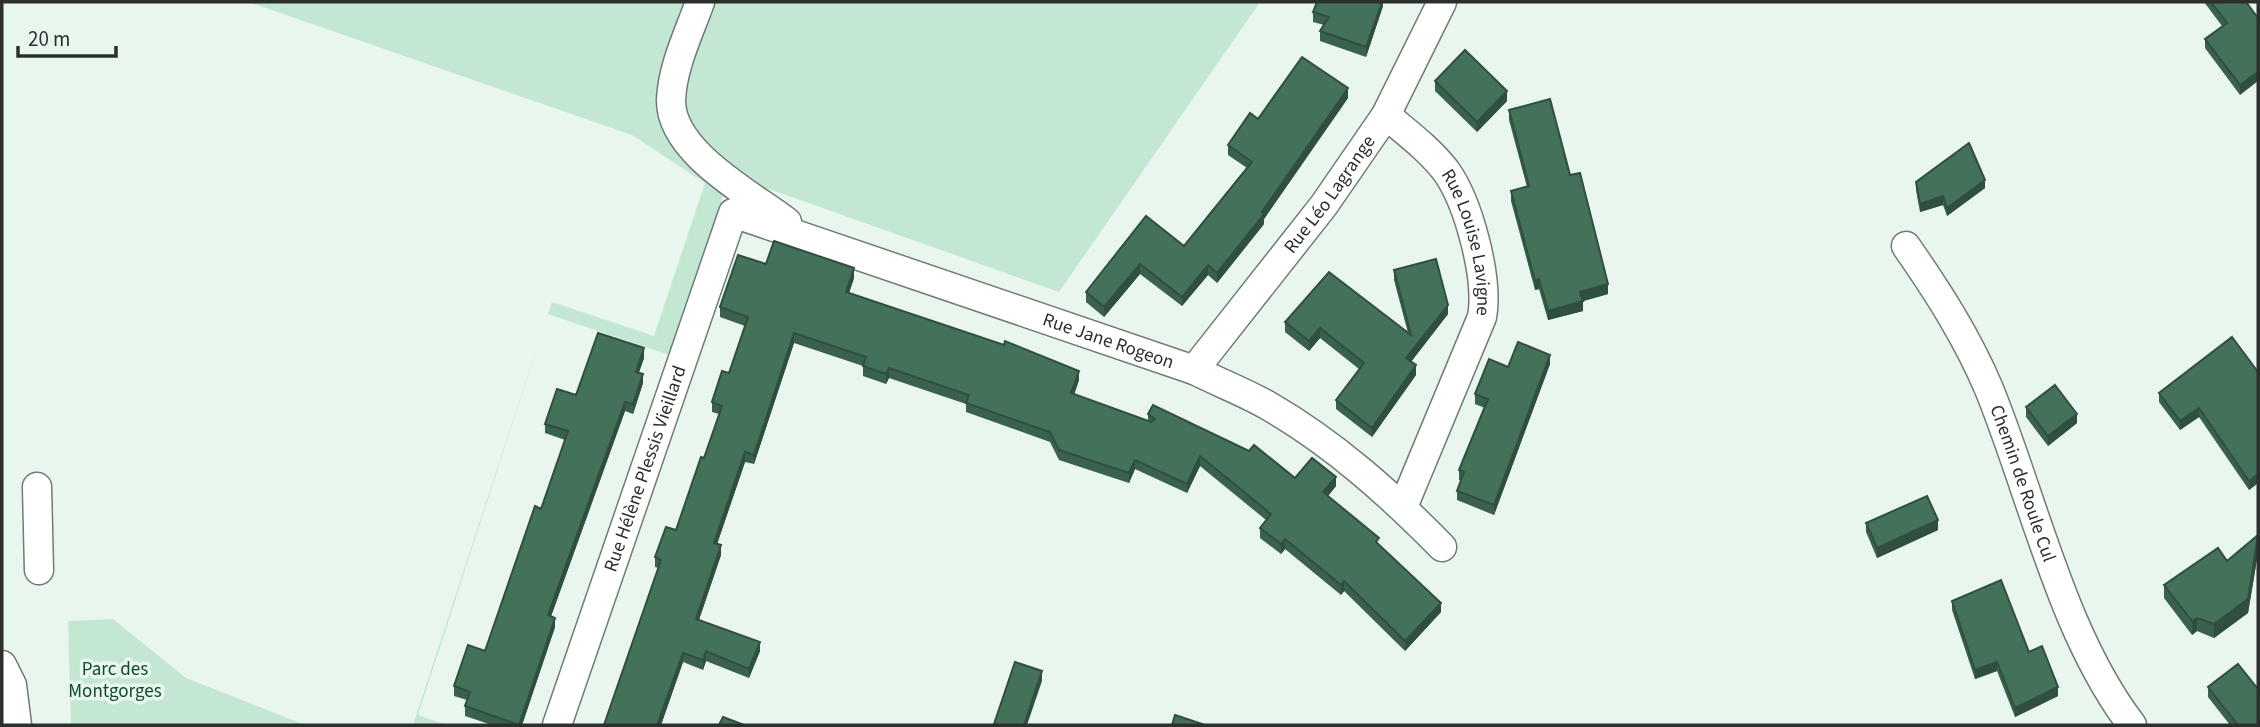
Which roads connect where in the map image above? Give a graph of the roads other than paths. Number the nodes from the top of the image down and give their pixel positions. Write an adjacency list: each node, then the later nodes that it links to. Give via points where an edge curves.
1 (700, 2): 5 (street, via 675,72 674,121 685,142 704,160)
2 (1442, 2): 3 (street, Rue Léo Lagrange)
3 (1386, 115): 7 (street, Rue Léo Lagrange, via 1324,205); 9 (street, Rue Louise Lavigne, via 1447,173 1460,198 1486,299)
4 (733, 213): 5 (street, Rue Jane Rogeon); 14 (street, Rue Hélène Plessis Vieillard)
5 (808, 239): 7 (street, Rue Jane Rogeon)
6 (1906, 246): 15 (street, Chemin de Roule Cul, via 1952,313 1982,375 2080,638 2109,695)
7 (1194, 370): 9 (street, Rue Jane Rogeon, via 1266,404 1334,449)
8 (37, 487): 11 (street)
9 (1403, 507): 10 (street, Rue Jane Rogeon)
10 (1442, 547)
11 (39, 570)
12 (2, 665): 13 (street, via 12,685)
13 (17, 725)
14 (557, 725)
15 (2132, 725)

